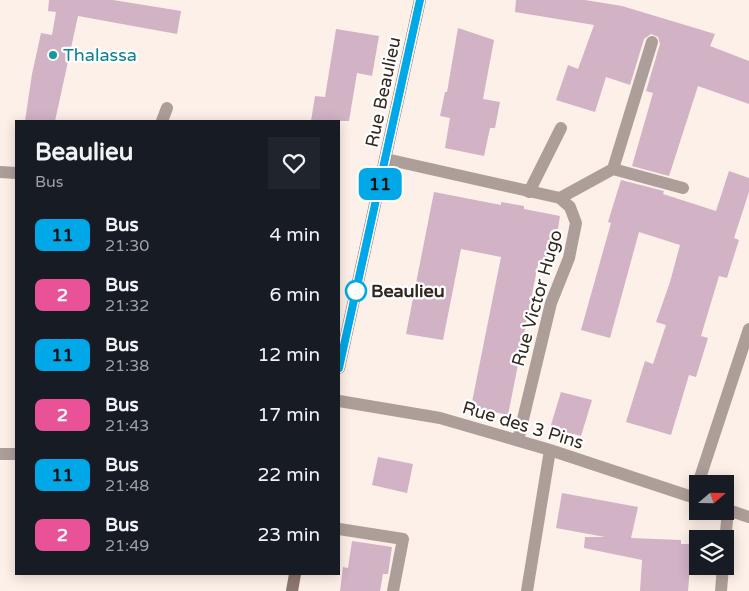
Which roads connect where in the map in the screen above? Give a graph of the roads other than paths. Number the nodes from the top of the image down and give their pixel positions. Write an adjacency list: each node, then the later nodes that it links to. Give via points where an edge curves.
1 (420, 0): 6 (street, Rue Beaulieu)
2 (652, 42): 7 (street)
3 (167, 108): 4 (street)
4 (162, 120)
5 (560, 128): 11 (street)
6 (386, 159): 11 (street); 14 (street, Rue Beaulieu)
7 (613, 169): 10 (street); 12 (street)
8 (0, 172): 9 (street)
9 (15, 173)
10 (683, 188)
11 (529, 192): 12 (street)
12 (560, 198): 16 (street, Rue Victor Hugo, via 570,207 576,223 569,258 551,303)
13 (749, 329): 20 (street, Rue des 3 Pins)
14 (340, 364)
15 (340, 401): 16 (street, Rue des 3 Pins, via 440,418)
16 (518, 440): 17 (street, Rue des 3 Pins)
17 (550, 450): 21 (street, Rue des 3 Pins); 29 (street)
18 (0, 454): 19 (street)
19 (15, 454)
20 (701, 475)
21 (689, 496)
22 (734, 512): 23 (street)
23 (749, 517)
24 (340, 529): 28 (street, via 403,539)
25 (295, 575): 27 (street)
26 (723, 575): 30 (street)
27 (292, 591)
28 (393, 591)
29 (527, 591)
30 (722, 591)

